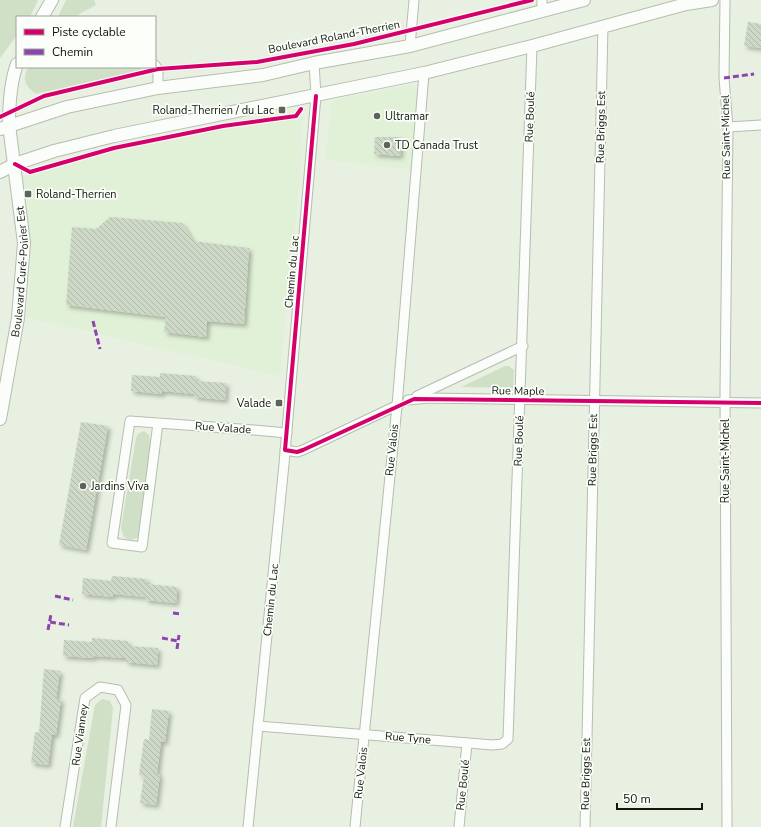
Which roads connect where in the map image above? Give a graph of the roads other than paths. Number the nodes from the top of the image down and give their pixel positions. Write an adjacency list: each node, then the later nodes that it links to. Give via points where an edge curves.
1 (52, 0): 7 (main road)
2 (414, 0): 9 (street)
3 (584, 0): 6 (main road, Boulevard Roland-Therrien)
4 (712, 0): 8 (main road, via 686,4)
5 (724, 0): 19 (street, Rue Saint-Michel, via 724,78)
6 (542, 6): 9 (main road, Boulevard Roland-Therrien)
7 (43, 16)
8 (603, 26): 10 (main road); 25 (street, Rue Briggs Est)
9 (410, 46): 11 (main road, Boulevard Roland-Therrien)
10 (532, 46): 14 (main road); 22 (street, Rue Boulé)
11 (314, 63): 15 (main road, Boulevard Roland-Therrien, via 264,75); 16 (street, Chemin du Lac)
12 (156, 66): 15 (street)
13 (16, 67): 18 (main road, Boulevard Curé-Poirier Est)
14 (424, 73): 16 (main road); 28 (street, Rue Valois)
15 (158, 88): 18 (main road, Boulevard Roland-Therrien, via 67,107)
16 (316, 96): 20 (main road, via 114,136); 31 (street, Chemin du Lac)
17 (761, 125): 19 (street)
18 (4, 127): 20 (main road, Boulevard Curé-Poirier Est)
19 (728, 127): 27 (street, Rue Saint-Michel)
20 (14, 164): 21 (main road); 29 (main road, Boulevard Curé-Poirier Est, via 24,243 18,318)
21 (0, 172)
22 (523, 346): 23 (street, Rue Maple); 24 (street, Rue Boulé)
23 (408, 400): 24 (street, Rue Maple); 28 (street, Rue Maple)
24 (521, 400): 25 (street, Rue Maple); 35 (street, Rue Boulé)
25 (594, 401): 27 (street, Rue Maple); 42 (street, Rue Briggs Est)
26 (761, 403): 27 (street, Rue Maple)
27 (725, 404): 43 (street, Rue Saint-Michel)
28 (397, 406): 32 (street, Rue Maple, via 303,450); 34 (street, Rue Valois)
29 (0, 419)
30 (158, 423): 30 (street, Rue Valade, via 130,421 112,543 142,547); 31 (street, Rue Valade)
31 (287, 433): 32 (street, Chemin du Lac)
32 (286, 450): 33 (street, Chemin du Lac)
33 (258, 726): 34 (street, Rue Tyne); 39 (street, Chemin du Lac)
34 (364, 735): 36 (street, Rue Tyne); 40 (street, Rue Valois)
35 (508, 739): 36 (street, Rue Tyne, via 499,745)
36 (467, 743): 41 (street, Rue Boulé)
37 (65, 827): 38 (street, Rue Vianney, via 85,698 100,687 118,690 126,705)
38 (110, 827)
39 (248, 827)
40 (356, 827)
41 (459, 827)
42 (585, 827)
43 (726, 827)

